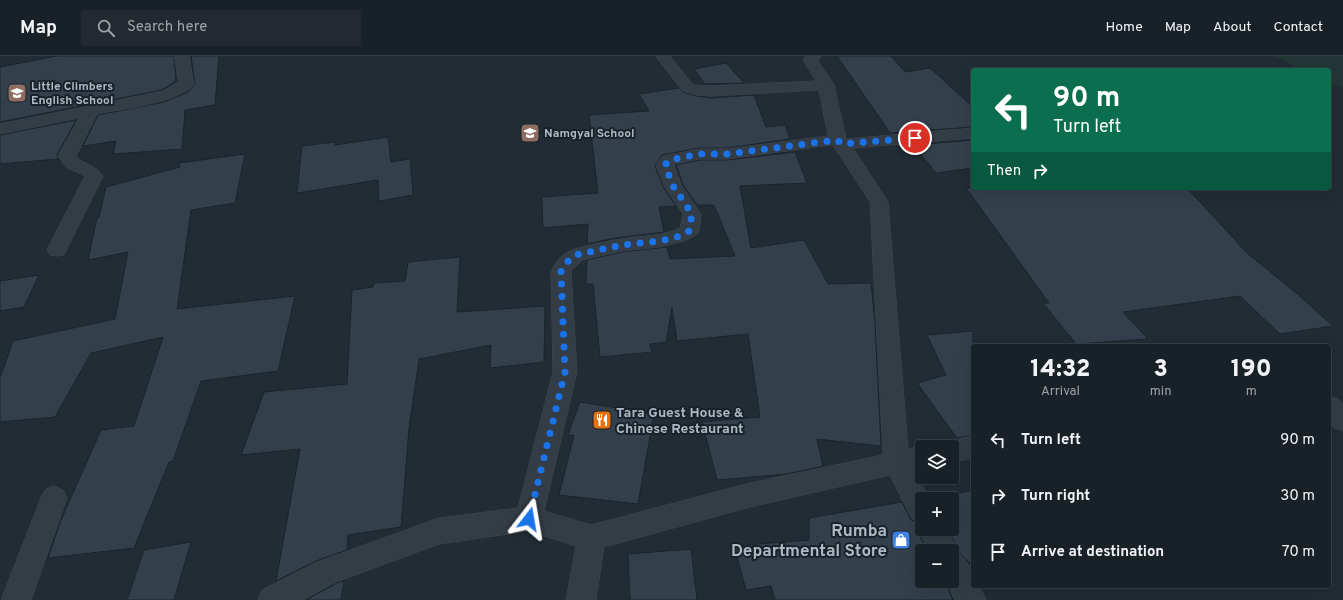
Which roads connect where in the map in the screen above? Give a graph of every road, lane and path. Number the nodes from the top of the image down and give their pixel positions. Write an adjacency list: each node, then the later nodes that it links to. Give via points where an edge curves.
1 (182, 56): 5 (street, via 186,84 174,92 162,97)
2 (663, 56): 4 (street, via 688,88 696,90)
3 (814, 56): 4 (street, via 810,60)
4 (826, 85): 8 (street)
5 (90, 112): 6 (street); 9 (street, via 67,156 68,161 94,176)
6 (0, 128)
7 (971, 133): 8 (street)
8 (839, 142): 17 (street, via 880,202); 20 (street, via 727,154 699,154 670,160 665,165 673,186 692,214 689,231 659,241 622,245 575,255 566,263 561,271 565,372)
9 (57, 250)
10 (1343, 401): 11 (street)
11 (1331, 404)
12 (1331, 407): 13 (street)
13 (1343, 421)
14 (971, 447): 15 (street)
15 (959, 450)
16 (915, 458): 17 (street)
17 (896, 462): 18 (street); 21 (street, via 750,495)
18 (915, 497)
19 (54, 498): 24 (street)
20 (529, 519): 21 (street); 23 (street, via 439,531 327,572)
21 (591, 538): 25 (street)
22 (959, 578): 26 (street)
23 (286, 596)
24 (16, 600)
25 (581, 600)
26 (971, 600)

